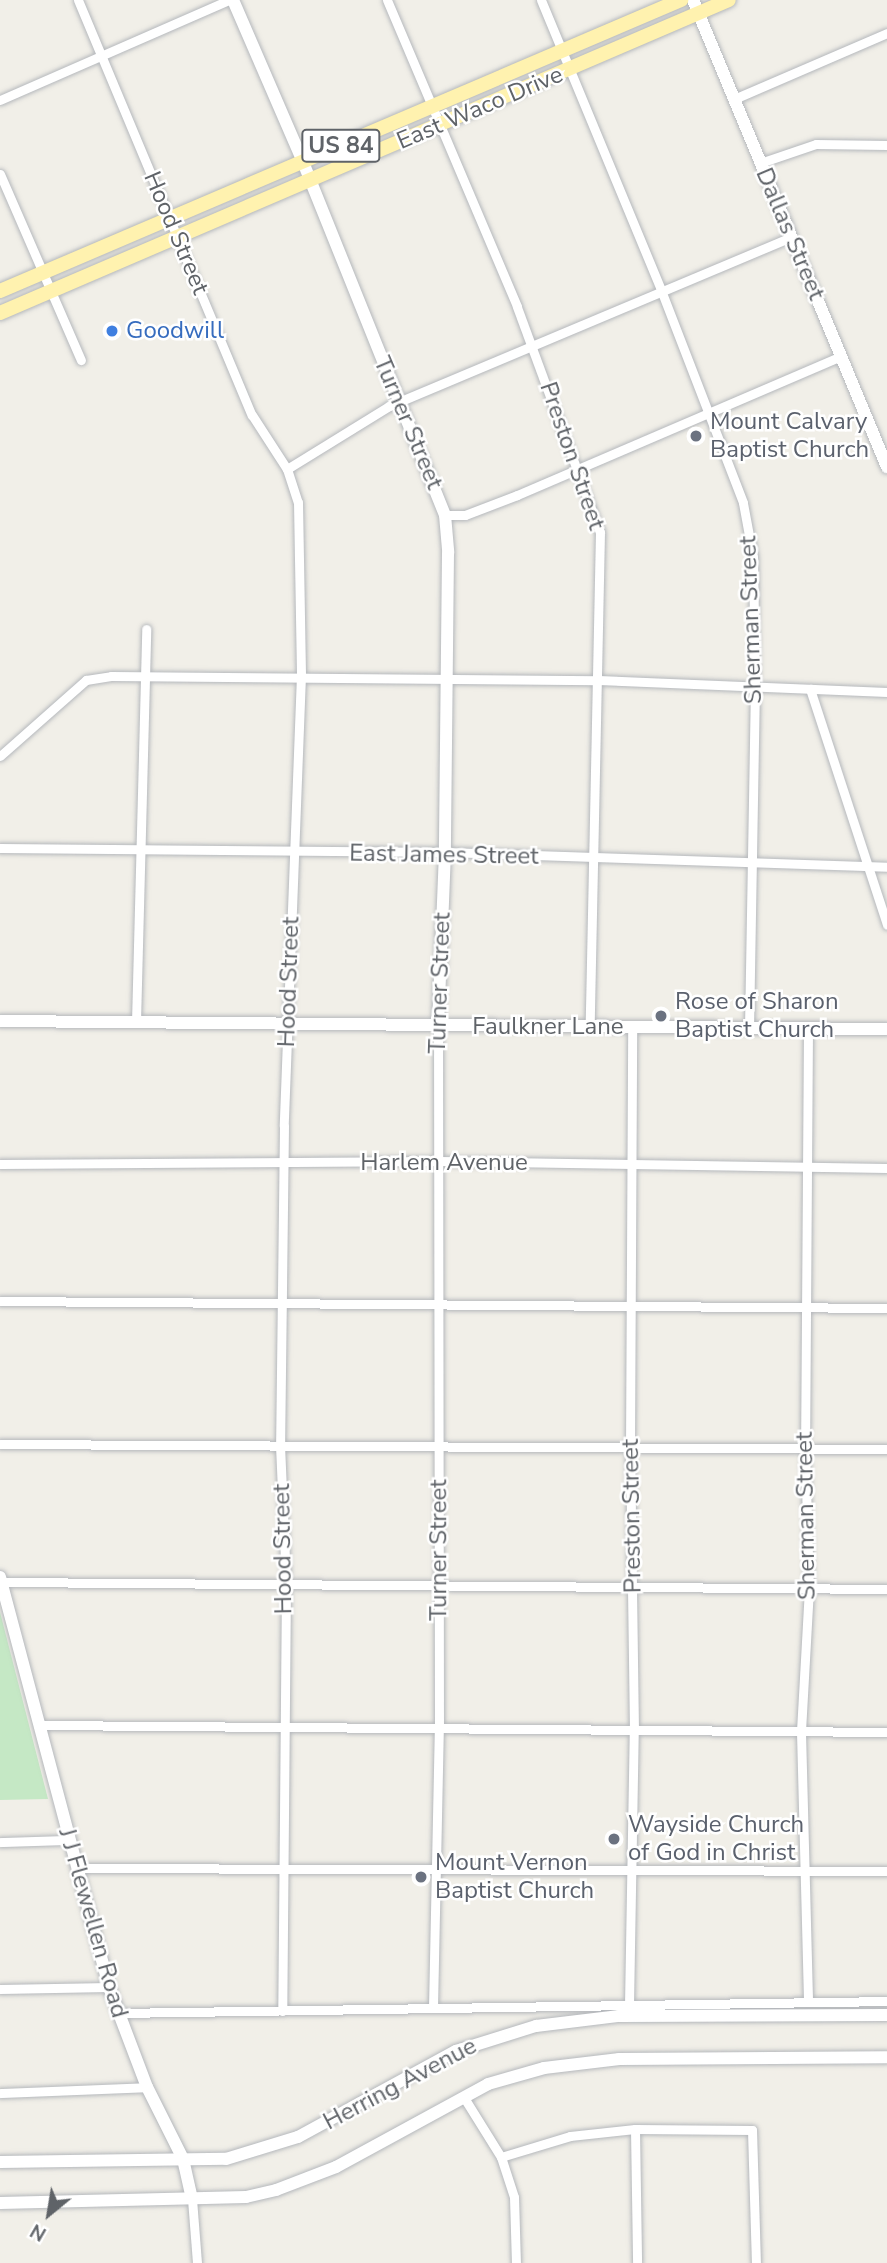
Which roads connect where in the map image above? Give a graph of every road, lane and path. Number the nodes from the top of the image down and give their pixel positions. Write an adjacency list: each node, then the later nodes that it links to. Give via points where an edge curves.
1 (78, 0): 10 (street, Hood Street)
2 (231, 0): 10 (street); 17 (street, Turner Street)
3 (387, 0): 14 (street, Preston Street)
4 (541, 0): 9 (street, Sherman Street)
5 (681, 0): 9 (main road, East Waco Drive / US 84)
6 (729, 0): 7 (main road, East Waco Drive / US 84)
7 (696, 6): 11 (main road, East Waco Drive / US 84); 12 (street, Dallas Street)
8 (887, 33): 12 (street)
9 (564, 50): 11 (street, Sherman Street); 14 (main road, East Waco Drive / US 84)
10 (102, 56): 13 (street); 21 (street, Hood Street)
11 (570, 69): 15 (main road, East Waco Drive / US 84); 25 (street, Sherman Street)
12 (734, 99): 18 (street, Dallas Street)
13 (0, 100)
14 (433, 107): 15 (street, Preston Street); 17 (main road, East Waco Drive / US 84)
15 (441, 125): 20 (main road, East Waco Drive / US 84); 29 (street, Preston Street)
16 (887, 145): 18 (street, via 816,144)
17 (303, 162): 20 (street, Turner Street); 21 (main road, East Waco Drive / US 84)
18 (760, 163): 23 (street, Dallas Street)
19 (0, 174): 24 (street)
20 (310, 180): 22 (main road, East Waco Drive / US 84); 32 (street, Turner Street)
21 (170, 219): 22 (street, Hood Street); 24 (main road, East Waco Drive / US 84)
22 (178, 237): 27 (main road, East Waco Drive / US 84); 35 (street, Hood Street, via 252,415)
23 (791, 237): 25 (street); 30 (street, Dallas Street)
24 (43, 272): 26 (main road, East Waco Drive / US 84); 27 (street)
25 (661, 290): 29 (street); 33 (street, Sherman Street)
26 (0, 291)
27 (51, 292): 28 (main road, East Waco Drive / US 84); 31 (street)
28 (0, 313)
29 (532, 345): 32 (street); 36 (street, Preston Street)
30 (841, 356): 33 (street); 34 (street, Dallas Street)
31 (81, 360)
32 (400, 401): 35 (street, via 335,435); 37 (street, Turner Street)
33 (707, 414): 36 (street); 43 (street, Sherman Street, via 743,503 753,557)
34 (887, 467)
35 (287, 469): 40 (street, Hood Street, via 298,510)
36 (578, 469): 37 (street, via 466,514); 42 (street, Preston Street, via 596,513 601,542)
37 (445, 515): 41 (street, Turner Street)
38 (146, 629): 39 (street)
39 (144, 675): 40 (street); 46 (street, via 86,680); 48 (street)
40 (301, 675): 41 (street); 50 (street, Hood Street, via 293,779)
41 (444, 680): 42 (street); 49 (street, Turner Street)
42 (598, 681): 43 (street); 51 (street, Preston Street)
43 (755, 685): 44 (street); 52 (street, Sherman Street)
44 (810, 689): 45 (street); 53 (street)
45 (887, 691)
46 (0, 756)
47 (0, 848): 48 (street, East James Street)
48 (142, 852): 50 (street, East James Street); 57 (street)
49 (445, 852): 50 (street, East James Street); 51 (street, East James Street); 59 (street, Turner Street)
50 (295, 853): 58 (street, Hood Street)
51 (594, 859): 52 (street, East James Street); 60 (street, Preston Street)
52 (750, 863): 53 (street, East James Street); 62 (street, Sherman Street)
53 (869, 867): 54 (street, East James Street); 55 (street)
54 (887, 867)
55 (887, 925)
56 (0, 1021): 57 (street, Faulkner Lane)
57 (136, 1022): 58 (street, Faulkner Lane)
58 (286, 1022): 59 (street, Faulkner Lane); 66 (street, Hood Street)
59 (438, 1026): 60 (street, Faulkner Lane); 65 (street, Turner Street)
60 (590, 1027): 61 (street, Faulkner Lane)
61 (632, 1027): 62 (street, Faulkner Lane); 68 (street, Preston Street)
62 (750, 1028): 63 (street, Faulkner Lane)
63 (807, 1029): 64 (street, Faulkner Lane); 69 (street, Sherman Street)
64 (887, 1029)
65 (440, 1161): 66 (street, Harlem Avenue); 68 (street, Harlem Avenue); 72 (street, Turner Street)
66 (283, 1162): 67 (street, Harlem Avenue); 73 (street, Hood Street)
67 (0, 1164)
68 (631, 1165): 69 (street, Harlem Avenue); 74 (street, Preston Street)
69 (806, 1166): 70 (street, Harlem Avenue); 75 (street, Sherman Street)
70 (887, 1168)
71 (0, 1301): 73 (street)
72 (439, 1302): 73 (street); 74 (street); 79 (street, Turner Street)
73 (282, 1304): 78 (street, Hood Street)
74 (631, 1306): 75 (street); 80 (street, Preston Street)
75 (805, 1307): 76 (street); 81 (street, Sherman Street)
76 (887, 1308)
77 (0, 1444): 78 (street)
78 (280, 1445): 79 (street); 84 (street, Hood Street)
79 (438, 1447): 80 (street); 85 (street, Turner Street)
80 (630, 1448): 81 (street); 86 (street, Preston Street)
81 (804, 1449): 82 (street); 87 (street, Sherman Street)
82 (887, 1449)
83 (1, 1580): 84 (street); 90 (street, J J Flewellen Road)
84 (286, 1585): 85 (street); 89 (street, Hood Street)
85 (440, 1586): 86 (street); 91 (street, Turner Street)
86 (633, 1586): 87 (street); 92 (street, Preston Street)
87 (809, 1588): 88 (street); 93 (street, Sherman Street)
88 (887, 1589)
89 (283, 1724): 90 (street); 91 (street); 99 (street, Hood Street)
90 (40, 1725): 95 (street, J J Flewellen Road)
91 (439, 1730): 92 (street); 98 (street, Turner Street)
92 (634, 1731): 93 (street); 101 (street, Preston Street)
93 (801, 1732): 94 (street); 100 (street, Sherman Street)
94 (887, 1732)
95 (69, 1840): 96 (street); 97 (street, J J Flewellen Road)
96 (0, 1842)
97 (78, 1868): 99 (street); 103 (street, J J Flewellen Road)
98 (438, 1868): 99 (street); 101 (street); 108 (street, Turner Street)
99 (283, 1869): 109 (street, Hood Street)
100 (807, 1869): 101 (street); 102 (street); 106 (street, Sherman Street)
101 (632, 1870): 107 (street, Preston Street)
102 (887, 1871)
103 (110, 1987): 104 (street); 110 (street, J J Flewellen Road)
104 (0, 1989)
105 (887, 2001): 106 (street)
106 (808, 2002): 107 (street)
107 (629, 2005): 108 (street)
108 (433, 2008): 109 (street)
109 (282, 2011): 110 (street)
110 (118, 2013): 113 (street, J J Flewellen Road)
111 (887, 2015): 118 (street, Herring Avenue, via 619,2016 536,2026 456,2051 283,2143 226,2159)
112 (887, 2057): 115 (street, Herring Avenue, via 619,2059 527,2072)
113 (147, 2087): 114 (street); 118 (street, J J Flewellen Road)
114 (0, 2093)
115 (463, 2096): 117 (street); 120 (street, Herring Avenue, via 298,2183 246,2197)
116 (635, 2129): 117 (street, via 564,2137); 124 (street); 125 (street, via 752,2130)
117 (501, 2157): 123 (street, via 514,2197)
118 (183, 2159): 119 (street, Herring Avenue); 120 (street, J J Flewellen Road)
119 (0, 2162)
120 (192, 2199): 121 (street, Herring Avenue); 122 (street, J J Flewellen Road)
121 (0, 2203)
122 (197, 2263)
123 (516, 2263)
124 (637, 2263)
125 (756, 2263)

